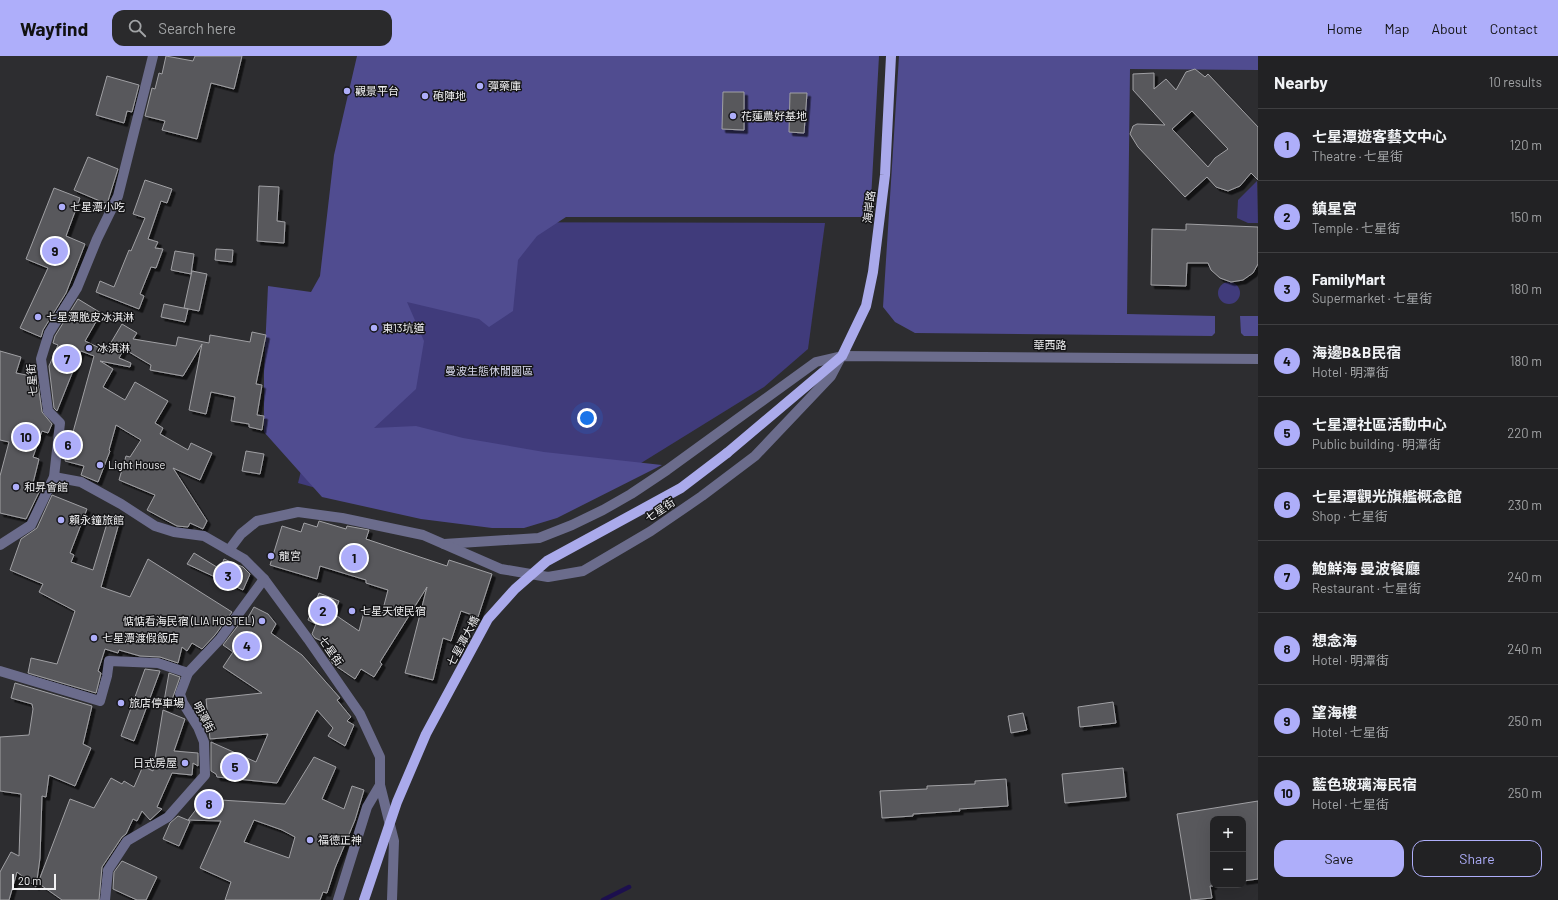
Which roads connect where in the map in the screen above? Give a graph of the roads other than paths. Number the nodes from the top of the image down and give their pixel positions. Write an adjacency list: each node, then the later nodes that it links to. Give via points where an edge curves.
1 (153, 56): 5 (street, 七星街, via 118,196 77,288 50,333 41,359 48,411 60,423)
2 (891, 56): 3 (main road, 海岸路, via 885,175 873,272 866,306)
3 (842, 356): 4 (street, 華西路); 6 (street, 七星街, via 816,362 667,470 631,494 572,525 539,538); 6 (street, 七星街, via 831,376 755,456 651,531 583,571 548,577 501,569); 15 (main road, 七星潭大橋, bridge, via 681,488 547,561 515,589 488,619 426,734 397,802)
4 (1258, 359)
5 (54, 477): 7 (street, via 31,525); 8 (street, 七星街, via 81,482 155,526 174,532 204,536)
6 (444, 544): 8 (street, 七星街, via 423,535 342,518 298,512 257,521 241,534)
7 (0, 545)
8 (229, 550): 9 (street, 七星街, via 250,564)
9 (264, 579): 11 (street, 明潭街, via 220,639); 12 (street, 七星街, via 360,714 380,758)
10 (0, 671): 11 (street, via 100,701 108,661 158,663)
11 (188, 673): 13 (street, 明潭街, via 180,694 204,742 205,775 168,817 126,841 108,870)
12 (380, 785): 14 (street, via 367,807); 16 (street, 七星街, via 394,841)
13 (105, 900)
14 (338, 900)
15 (364, 900)
16 (392, 900)

